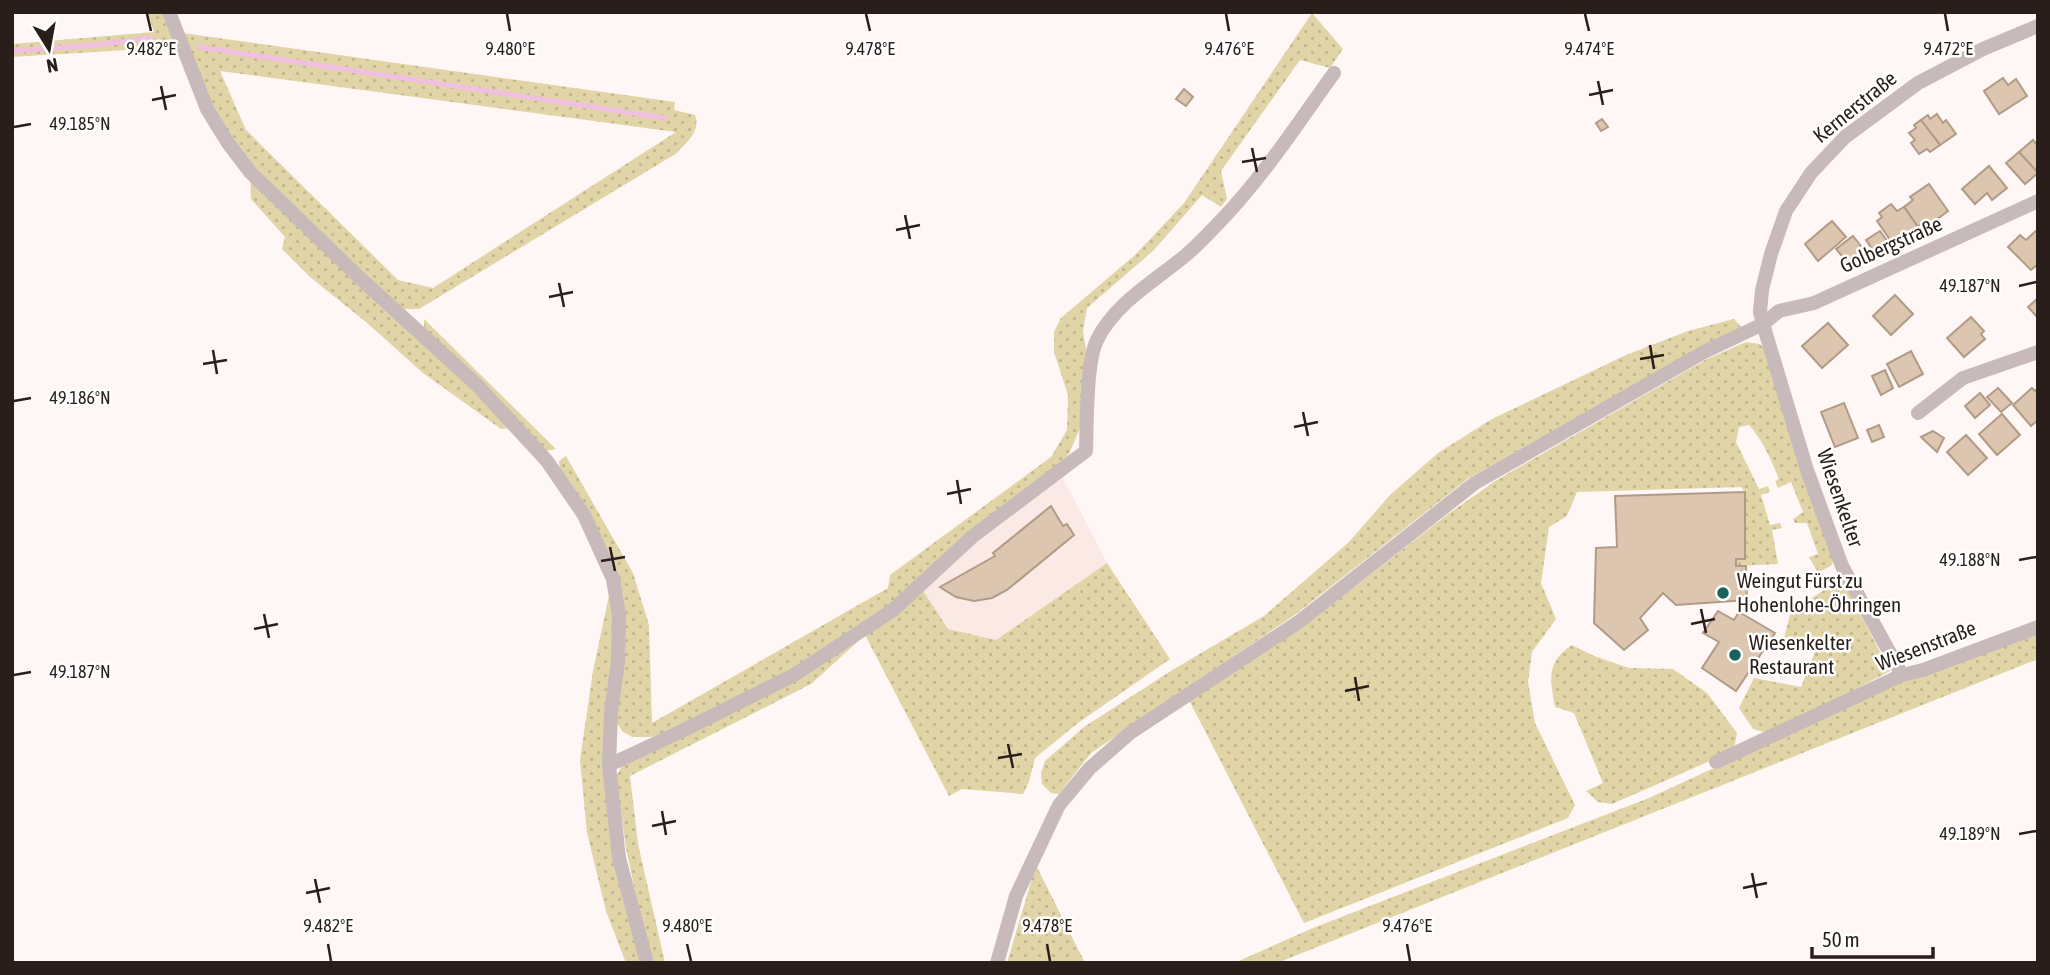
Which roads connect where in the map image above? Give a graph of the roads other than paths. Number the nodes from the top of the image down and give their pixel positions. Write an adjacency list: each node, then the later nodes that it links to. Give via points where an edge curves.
1 (169, 12): 11 (street, via 208,109 250,172 477,386 547,461 584,516 613,579 619,615)
2 (2038, 26): 5 (street, Kernerstraße, via 1917,83 1845,137 1811,173 1786,211 1771,254 1762,290)
3 (1334, 73): 11 (street, via 1228,212 1187,254 1135,295 1096,341 1086,451 972,537 893,610 794,675)
4 (2038, 201): 5 (street, Golbergstraße, via 1814,303 1779,311)
5 (1763, 324): 9 (street, Wiesenkelter, via 1842,566); 13 (street, Golbergstraße, via 1704,352 1475,483 1300,621 1130,733 1090,768 1059,805 1016,896)
6 (2038, 352): 7 (street, via 1963,378)
7 (1918, 413)
8 (2038, 627): 9 (street, Wiesenstraße)
9 (1902, 675): 10 (street, Wiesenstraße)
10 (1716, 762)
11 (609, 765): 12 (street, via 619,858)
12 (647, 963)
13 (997, 963)

